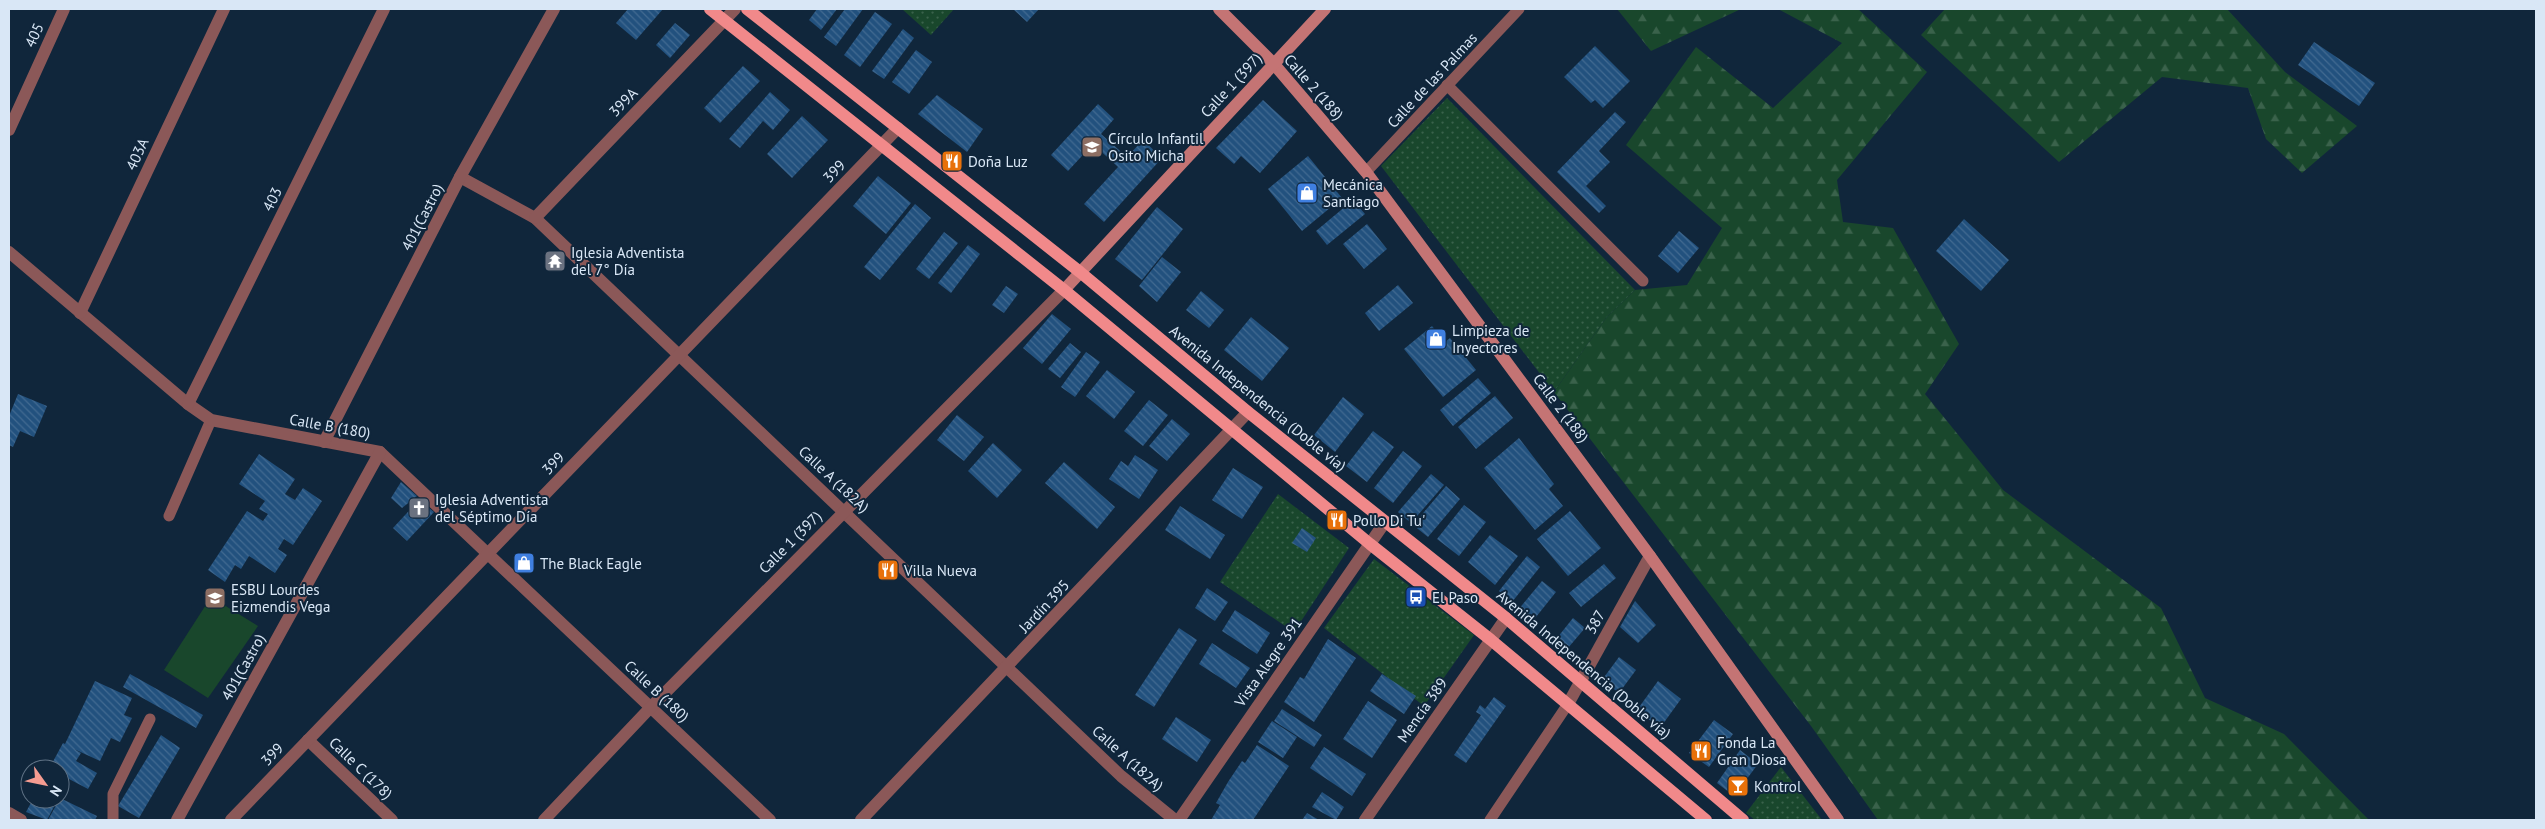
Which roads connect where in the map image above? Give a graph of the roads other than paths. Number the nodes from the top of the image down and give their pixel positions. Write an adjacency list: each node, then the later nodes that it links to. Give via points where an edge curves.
1 (64, 9): 15 (street, 405)
2 (224, 9): 24 (street, 403A)
3 (384, 9): 26 (street, 403)
4 (554, 9): 18 (street, 401(Castro))
5 (710, 9): 11 (main road)
6 (735, 9): 11 (street, 399A)
7 (747, 9): 14 (main road, Avenida Independencia (Doble vía))
8 (1219, 9): 12 (main road, Calle 2 (188))
9 (1324, 9): 12 (main road, Calle 1 (397))
10 (1519, 9): 13 (lane, Calle de las Palmas)
11 (724, 20): 16 (main road); 19 (street, 399A)
12 (1273, 63): 17 (main road, Calle 2 (188)); 21 (main road, Calle 1 (397))
13 (1448, 85): 17 (lane, Calle de las Palmas); 22 (lane)
14 (898, 128): 16 (street, 399); 21 (main road, Avenida Independencia (Doble vía))
15 (9, 130)
16 (882, 145): 23 (main road); 25 (street, 399)
17 (1366, 172): 37 (main road, Calle 2 (188))
18 (460, 177): 19 (street, Calle A (182A)); 30 (street, 401(Castro))
19 (535, 218): 25 (street, Calle A (182A))
20 (9, 252): 24 (street, Calle B (180))
21 (1080, 272): 23 (main road, Calle 1 (397)); 27 (main road, Avenida Independencia (Doble vía))
22 (1643, 280)
23 (1064, 290): 29 (main road); 32 (street, Calle 1 (397))
24 (80, 313): 26 (street, Calle B (180))
25 (679, 355): 32 (street, Calle A (182A)); 36 (street, 399)
26 (188, 404): 28 (street, Calle B (180))
27 (1248, 412): 29 (street, Jardín 395); 34 (main road, Avenida Independencia (Doble vía))
28 (211, 420): 30 (street, Calle B (180)); 33 (lane)
29 (1233, 429): 35 (main road); 40 (street, Jardín 395)
30 (324, 442): 31 (street, Calle B (180))
31 (380, 452): 36 (street, Calle B (180)); 49 (street, 401(Castro))
32 (844, 511): 40 (street, Calle A (182A)); 43 (street, Calle 1 (397))
33 (169, 516)
34 (1385, 522): 35 (street, Vista Alegre 391); 38 (main road, Avenida Independencia (Doble vía))
35 (1370, 544): 39 (main road); 55 (street, Vista Alegre 391)
36 (489, 554): 43 (street, Calle B (180)); 45 (street, 399)
37 (1650, 556): 41 (street, 387); 60 (main road, Calle 2 (188))
38 (1506, 618): 39 (street, Mencía 389); 41 (main road, Avenida Independencia (Doble vía))
39 (1491, 640): 42 (main road); 56 (street, Mencía 389)
40 (1007, 668): 54 (street, Jardín 395); 55 (street, Calle A (182A), via 1121,776)
41 (1581, 680): 42 (street, 387); 59 (main road, Avenida Independencia (Doble vía))
42 (1568, 704): 57 (lane); 58 (main road)
43 (650, 708): 52 (street, Calle 1 (397)); 53 (street, Calle B (180))
44 (150, 719): 48 (lane, via 113,794)
45 (308, 740): 50 (street, 399); 51 (street, Calle C (178))
46 (9, 813): 47 (street)
47 (21, 820)
48 (113, 820)
49 (177, 820)
50 (231, 820)
51 (392, 820)
52 (544, 820)
53 (770, 820)
54 (860, 820)
55 (1177, 820)
56 (1365, 820)
57 (1490, 820)
58 (1706, 820)
59 (1743, 820)
60 (1838, 820)

